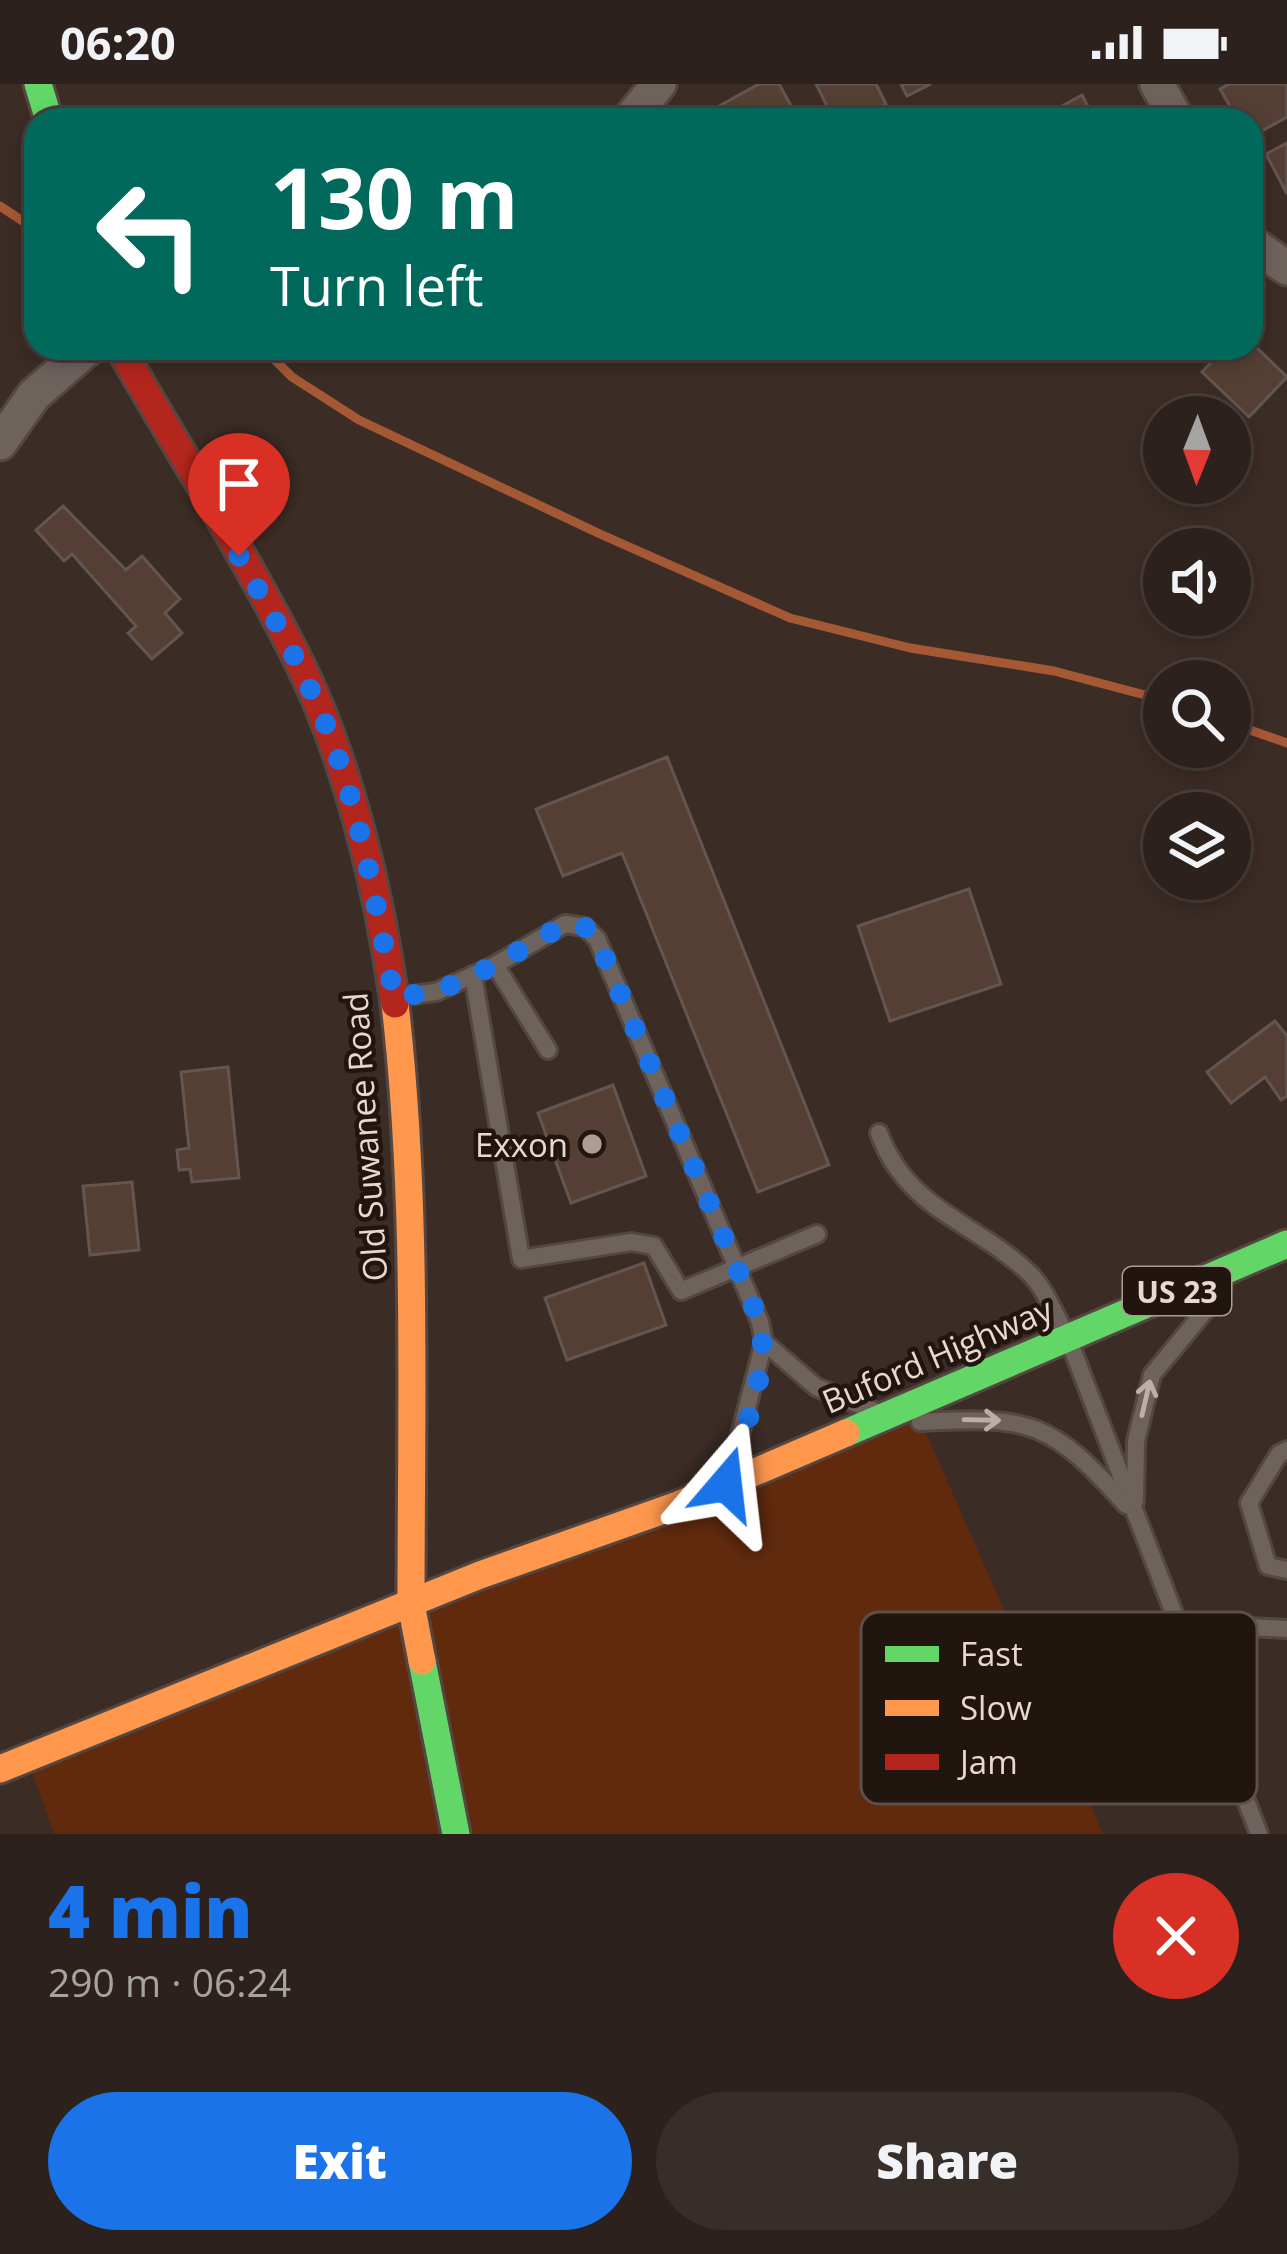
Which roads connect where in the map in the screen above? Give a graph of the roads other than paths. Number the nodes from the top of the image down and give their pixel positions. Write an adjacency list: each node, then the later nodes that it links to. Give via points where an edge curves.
1 (659, 84): 2 (street)
2 (639, 108)
3 (74, 360): 5 (street, via 34,395)
4 (127, 360): 8 (street, Old Suwanee Road, via 294,652 326,725 367,861)
5 (0, 443)
6 (495, 965): 7 (lane); 9 (lane); 14 (lane, via 565,924 597,939)
7 (473, 975): 8 (lane, via 436,992); 14 (lane, via 521,1259 631,1242 654,1246 681,1291)
8 (394, 997): 22 (street, Old Suwanee Road, via 411,1217)
9 (548, 1050)
10 (879, 1133): 15 (lane, via 917,1195 1032,1275)
11 (817, 1234): 14 (lane)
12 (1287, 1244): 13 (street, Buford Highway / US 23)
13 (1241, 1264): 15 (street, Buford Highway / US 23); 20 (lane, one-way to 13, via 1136,1441 1152,1375)
14 (736, 1268): 16 (lane)
15 (1068, 1338): 17 (street, Buford Highway / US 23); 20 (lane)
16 (764, 1342): 17 (lane, via 817,1387); 19 (lane)
17 (876, 1420): 19 (street, Buford Highway / US 23); 20 (lane, one-way to 20, via 993,1418 1045,1430)
18 (1287, 1450): 21 (lane, via 1250,1503 1268,1566)
19 (726, 1484): 22 (street, Buford Highway / US 23)
20 (1134, 1514): 23 (lane)
21 (1287, 1570)
22 (411, 1604): 26 (street, US 23); 28 (street, Old Suwanee Road)
23 (1173, 1612)
24 (1257, 1627): 25 (lane)
25 (1287, 1629)
26 (0, 1769)
27 (1247, 1804): 29 (lane)
28 (456, 1834)
29 (1259, 1834)

